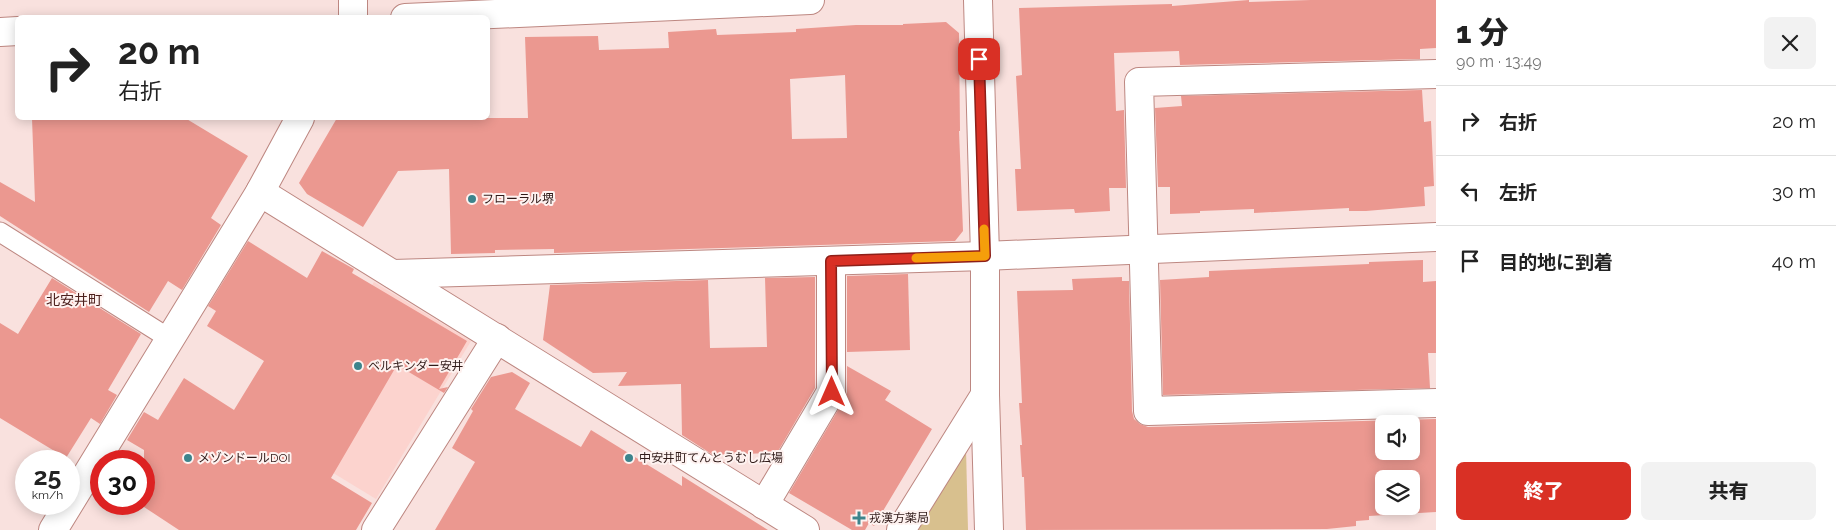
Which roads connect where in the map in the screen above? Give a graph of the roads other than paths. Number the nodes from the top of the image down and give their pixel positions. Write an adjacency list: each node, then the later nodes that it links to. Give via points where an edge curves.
1 (353, 0): 4 (street)
2 (810, 0): 5 (street)
3 (978, 0): 14 (street)
4 (353, 15)
5 (472, 15)
6 (15, 31): 7 (street)
7 (0, 32)
8 (1436, 74): 13 (street, via 1138,82)
9 (299, 120): 10 (street)
10 (260, 192): 16 (street); 18 (street)
11 (0, 232): 18 (lane)
12 (1436, 237): 13 (street)
13 (1143, 249): 14 (street); 20 (street, via 1148,411)
14 (985, 256): 15 (street); 19 (street)
15 (831, 261): 16 (street); 21 (street, via 832,392)
16 (392, 274): 17 (street)
17 (497, 338): 21 (street); 23 (street)
18 (170, 339): 22 (street)
19 (985, 395): 25 (street); 26 (street)
20 (1436, 403)
21 (764, 505): 24 (street)
22 (53, 530)
23 (376, 530)
24 (805, 530)
25 (901, 530)
26 (989, 530)

